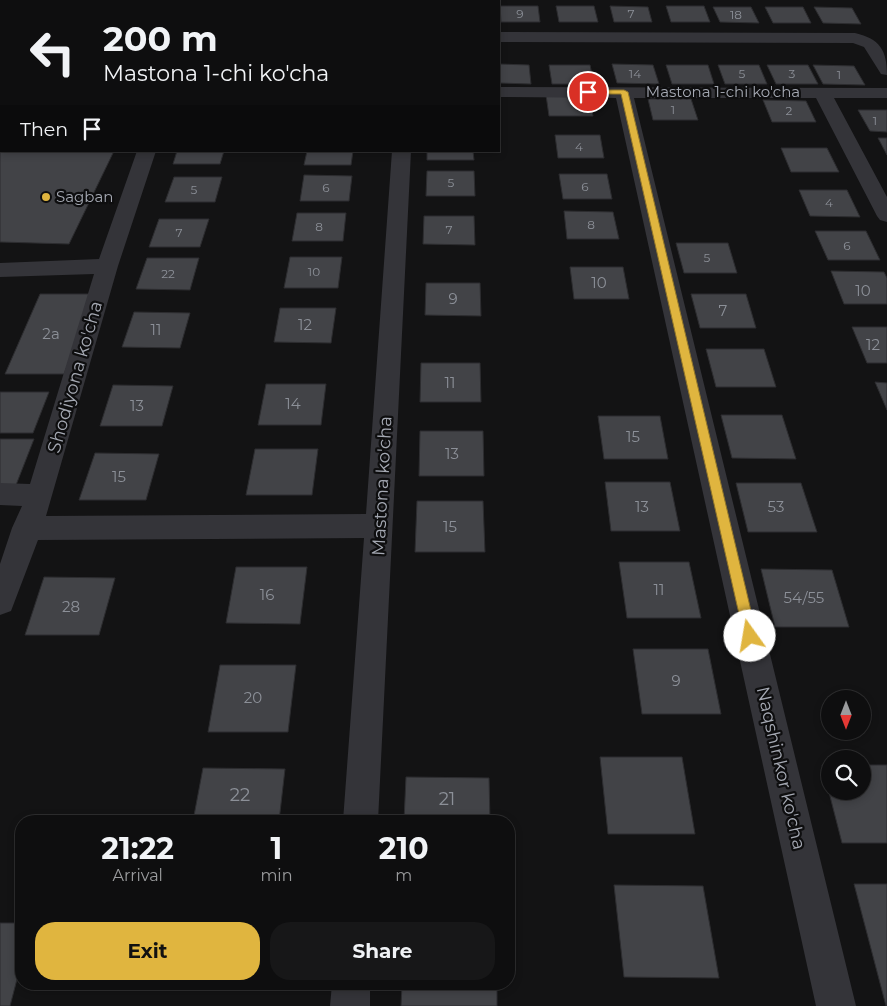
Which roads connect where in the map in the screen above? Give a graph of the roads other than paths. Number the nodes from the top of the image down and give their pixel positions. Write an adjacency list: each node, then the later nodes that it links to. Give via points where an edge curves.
1 (500, 37): 2 (street, via 855,38 870,44)
2 (887, 70)
3 (500, 92): 4 (street, Mastona 1-chi ko'cha)
4 (624, 92): 5 (street, Mastona 1-chi ko'cha); 20 (street, Naqshinkor ko'cha)
5 (822, 92): 6 (street, Mastona 1-chi ko'cha); 9 (street)
6 (887, 93)
7 (147, 152): 10 (street, Shodiyona ko'cha)
8 (402, 152): 14 (street, Mastona ko'cha)
9 (887, 216)
10 (107, 266): 11 (street); 13 (street, Shodiyona ko'cha)
11 (0, 270)
12 (0, 494): 13 (street)
13 (40, 496): 15 (street, Shodiyona ko'cha)
14 (380, 526): 15 (street); 17 (street, Mastona ko'cha)
15 (26, 528): 16 (street, Shodiyona ko'cha)
16 (0, 602)
17 (361, 815)
18 (351, 990): 19 (street)
19 (350, 1006)
20 (836, 1006)

